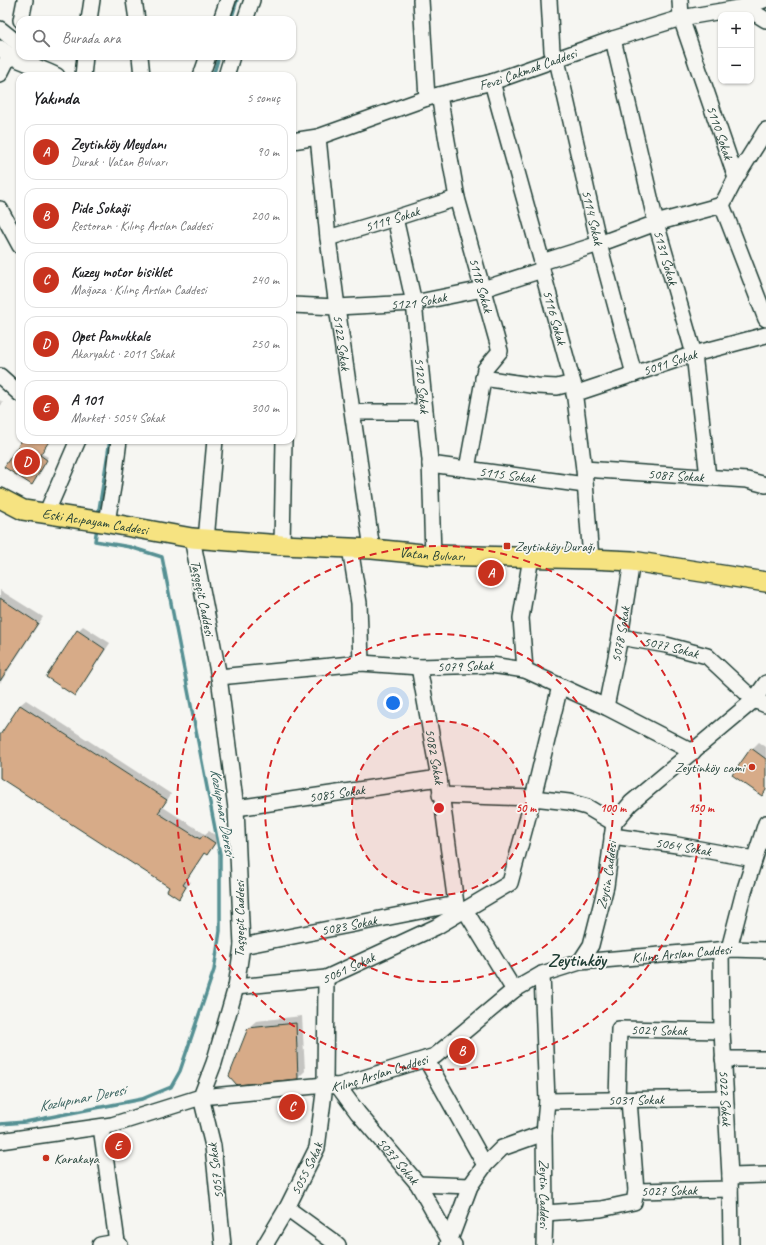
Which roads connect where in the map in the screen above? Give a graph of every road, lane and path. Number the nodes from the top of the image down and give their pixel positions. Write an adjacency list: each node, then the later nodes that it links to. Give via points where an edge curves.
1 (25, 0): 11 (street)
2 (92, 0): 12 (street)
3 (134, 0): 13 (street)
4 (228, 0): 14 (street)
5 (252, 0): 15 (street)
6 (421, 0): 38 (street, 5118 Sokak)
7 (549, 0): 29 (street, 5114 Sokak, via 552,51)
8 (680, 0): 16 (street, 5110 Sokak)
9 (764, 0): 10 (street, Fevzi Çakmak Caddesi)
10 (745, 7): 16 (street, Fevzi Çakmak Caddesi); 17 (street)
11 (22, 16)
12 (90, 16)
13 (136, 16)
14 (222, 16)
15 (246, 16)
16 (681, 18): 19 (street, Fevzi Çakmak Caddesi); 42 (street, 5110 Sokak)
17 (766, 20)
18 (0, 29): 20 (street)
19 (613, 39): 29 (street, Fevzi Çakmak Caddesi); 47 (street, 5131 Sokak)
20 (16, 41)
21 (4, 52): 22 (street); 36 (street)
22 (16, 57)
23 (22, 60): 30 (street)
24 (35, 60): 31 (street)
25 (85, 60): 32 (street)
26 (140, 60): 33 (street)
27 (207, 60): 34 (street)
28 (231, 60): 35 (street)
29 (557, 60): 37 (street, Fevzi Çakmak Caddesi); 50 (street, 5114 Sokak)
30 (48, 72)
31 (49, 72)
32 (83, 72)
33 (142, 72)
34 (202, 72)
35 (227, 72)
36 (0, 74)
37 (492, 82): 38 (street, Fevzi Çakmak Caddesi); 51 (street, 5116 Sokak)
38 (433, 97): 40 (street, Fevzi Çakmak Caddesi); 43 (street, 5118 Sokak)
39 (766, 130): 42 (street)
40 (318, 136): 41 (street, Fevzi Çakmak Caddesi); 48 (street, 5122 Sokak)
41 (296, 140)
42 (736, 178): 44 (street)
43 (457, 198): 46 (street, 5119 Sokak); 52 (street, 5118 Sokak)
44 (722, 205): 47 (street, 5121 Sokak); 53 (street)
45 (2, 216): 49 (street)
46 (395, 218): 48 (street, 5119 Sokak); 54 (street, 5120 Sokak)
47 (656, 223): 50 (street, 5121 Sokak); 59 (street, 5131 Sokak)
48 (328, 238): 56 (street, 5122 Sokak)
49 (16, 239)
50 (599, 244): 51 (street, 5121 Sokak); 60 (street, 5114 Sokak)
51 (542, 266): 52 (street, 5121 Sokak); 63 (street, 5116 Sokak)
52 (483, 289): 54 (street, 5121 Sokak); 62 (street, 5118 Sokak, via 500,352 485,369)
53 (763, 297): 57 (street)
54 (414, 303): 56 (street, 5121 Sokak); 66 (street, 5120 Sokak)
55 (296, 305): 56 (street, 5121 Sokak)
56 (337, 308): 65 (street, 5122 Sokak)
57 (766, 319)
58 (766, 335): 59 (street, 5091 Sokak)
59 (694, 354): 60 (street, 5091 Sokak); 74 (street, 5131 Sokak)
60 (634, 374): 63 (street, 5091 Sokak)
61 (0, 376): 64 (street)
62 (483, 378): 63 (street, 5091 Sokak); 72 (street, 5118 Sokak)
63 (574, 389): 73 (street, 5116 Sokak)
64 (16, 390)
65 (353, 412): 66 (street); 83 (street, 5122 Sokak)
66 (425, 412): 71 (street, 5120 Sokak)
67 (76, 444): 78 (street)
68 (118, 444): 79 (street, via 113,487)
69 (214, 444): 80 (street, Taşgeçit Caddesi)
70 (284, 444): 81 (street)
71 (430, 464): 72 (street, 5115 Sokak); 84 (street, 5120 Sokak)
72 (467, 469): 75 (street, 5115 Sokak)
73 (584, 469): 74 (street, 5087 Sokak); 75 (street, 5116 Sokak)
74 (708, 477): 76 (street, 5087 Sokak, via 747,480)
75 (585, 485): 86 (street, 5116 Sokak)
76 (766, 485)
77 (0, 498): 78 (main road, Eski Acıpayam Caddesi, via 23,510)
78 (46, 514): 79 (main road, Eski Acıpayam Caddesi)
79 (99, 521): 80 (main road, Eski Acıpayam Caddesi)
80 (199, 539): 81 (main road, Vatan Bulvarı); 93 (street, Taşgeçit Caddesi)
81 (282, 545): 82 (main road, Vatan Bulvarı)
82 (350, 548): 83 (main road, Vatan Bulvarı); 90 (street, via 359,602)
83 (372, 549): 84 (main road, Vatan Bulvarı)
84 (433, 555): 85 (main road, Vatan Bulvarı)
85 (530, 557): 86 (main road, Vatan Bulvarı); 92 (street, via 521,618)
86 (591, 559): 87 (main road, Vatan Bulvarı)
87 (632, 561): 88 (main road, Vatan Bulvarı); 89 (street, 5078 Sokak)
88 (766, 582)
89 (620, 637): 96 (street, 5077 Sokak, via 707,656); 97 (street, 5078 Sokak)
90 (361, 663): 91 (street, 5079 Sokak); 93 (street, 5079 Sokak)
91 (419, 667): 92 (street, 5079 Sokak, via 491,665); 99 (street, 5082 Sokak)
92 (525, 670): 95 (street, 5079 Sokak)
93 (219, 677): 102 (street, Taşgeçit Caddesi)
94 (766, 683): 96 (street, Zeytin Caddesi)
95 (560, 686): 97 (street, 5079 Sokak); 101 (street, 5061 Sokak)
96 (760, 703): 98 (street, Zeytin Caddesi)
97 (606, 707): 98 (street, 5079 Sokak)
98 (693, 752): 104 (street, Zeytin Caddesi, via 632,803)
99 (439, 778): 100 (street, 5082 Sokak); 102 (street, 5085 Sokak)
100 (440, 795): 101 (street); 106 (street, 5082 Sokak)
101 (533, 798): 104 (street, via 587,807); 106 (street, 5061 Sokak, via 510,883)
102 (236, 808): 107 (street, Taşgeçit Caddesi)
103 (766, 823): 105 (street, 5022 Sokak)
104 (613, 829): 105 (street, 5064 Sokak, via 677,845); 110 (street, Zeytin Caddesi, via 606,886 591,945)
105 (760, 851): 108 (street, 5022 Sokak)
106 (457, 911): 107 (street, 5083 Sokak); 112 (street, 5061 Sokak, via 436,927); 114 (street)
107 (242, 946): 113 (street, Taşgeçit Caddesi)
108 (725, 950): 109 (street, Kılınç Arslan Caddesi); 110 (street, Kılınç Arslan Caddesi); 115 (street, 5022 Sokak)
109 (766, 950)
110 (580, 962): 111 (street, Kılınç Arslan Caddesi)
111 (542, 974): 114 (street, Kılınç Arslan Caddesi); 123 (street, Zeytin Caddesi)
112 (326, 978): 113 (street, 5061 Sokak); 119 (street, 5055 Sokak)
113 (236, 987): 120 (street, Taşgeçit Caddesi, via 214,1063)
114 (514, 990): 116 (street, Kılınç Arslan Caddesi, via 435,1056)
115 (722, 1031): 117 (street, 5022 Sokak); 122 (street, 5029 Sokak, via 619,1029)
116 (426, 1059): 119 (street, Kılınç Arslan Caddesi); 127 (street)
117 (723, 1059): 118 (street); 121 (street, 5022 Sokak)
118 (766, 1059)
119 (331, 1086): 120 (street, Kılınç Arslan Caddesi); 130 (street, 5037 Sokak); 133 (street, 5055 Sokak, via 317,1148)
120 (201, 1097): 124 (street); 138 (street, 5057 Sokak, via 214,1146)
121 (725, 1098): 122 (street, 5031 Sokak); 129 (street, 5022 Sokak)
122 (623, 1100): 123 (street, 5031 Sokak); 132 (street)
123 (547, 1101): 125 (street, Zeytin Caddesi)
124 (101, 1127): 126 (street); 135 (street)
125 (544, 1133): 127 (street, via 502,1148); 134 (street, Zeytin Caddesi)
126 (0, 1141)
127 (485, 1165): 131 (street)
128 (766, 1175): 129 (street, 5027 Sokak)
129 (730, 1182): 132 (street, 5027 Sokak); 142 (street, 5022 Sokak)
130 (418, 1184): 131 (street); 136 (street, 5037 Sokak)
131 (470, 1186): 136 (street)
132 (636, 1191): 134 (street, 5027 Sokak, via 634,1202 601,1209)
133 (287, 1208): 139 (street, 5055 Sokak); 140 (street)
134 (545, 1213): 141 (street, Zeytin Caddesi)
135 (119, 1244): 137 (street)
136 (451, 1244)
137 (100, 1245)
138 (223, 1245)
139 (265, 1245)
140 (338, 1245)
141 (544, 1245)
142 (731, 1245)

